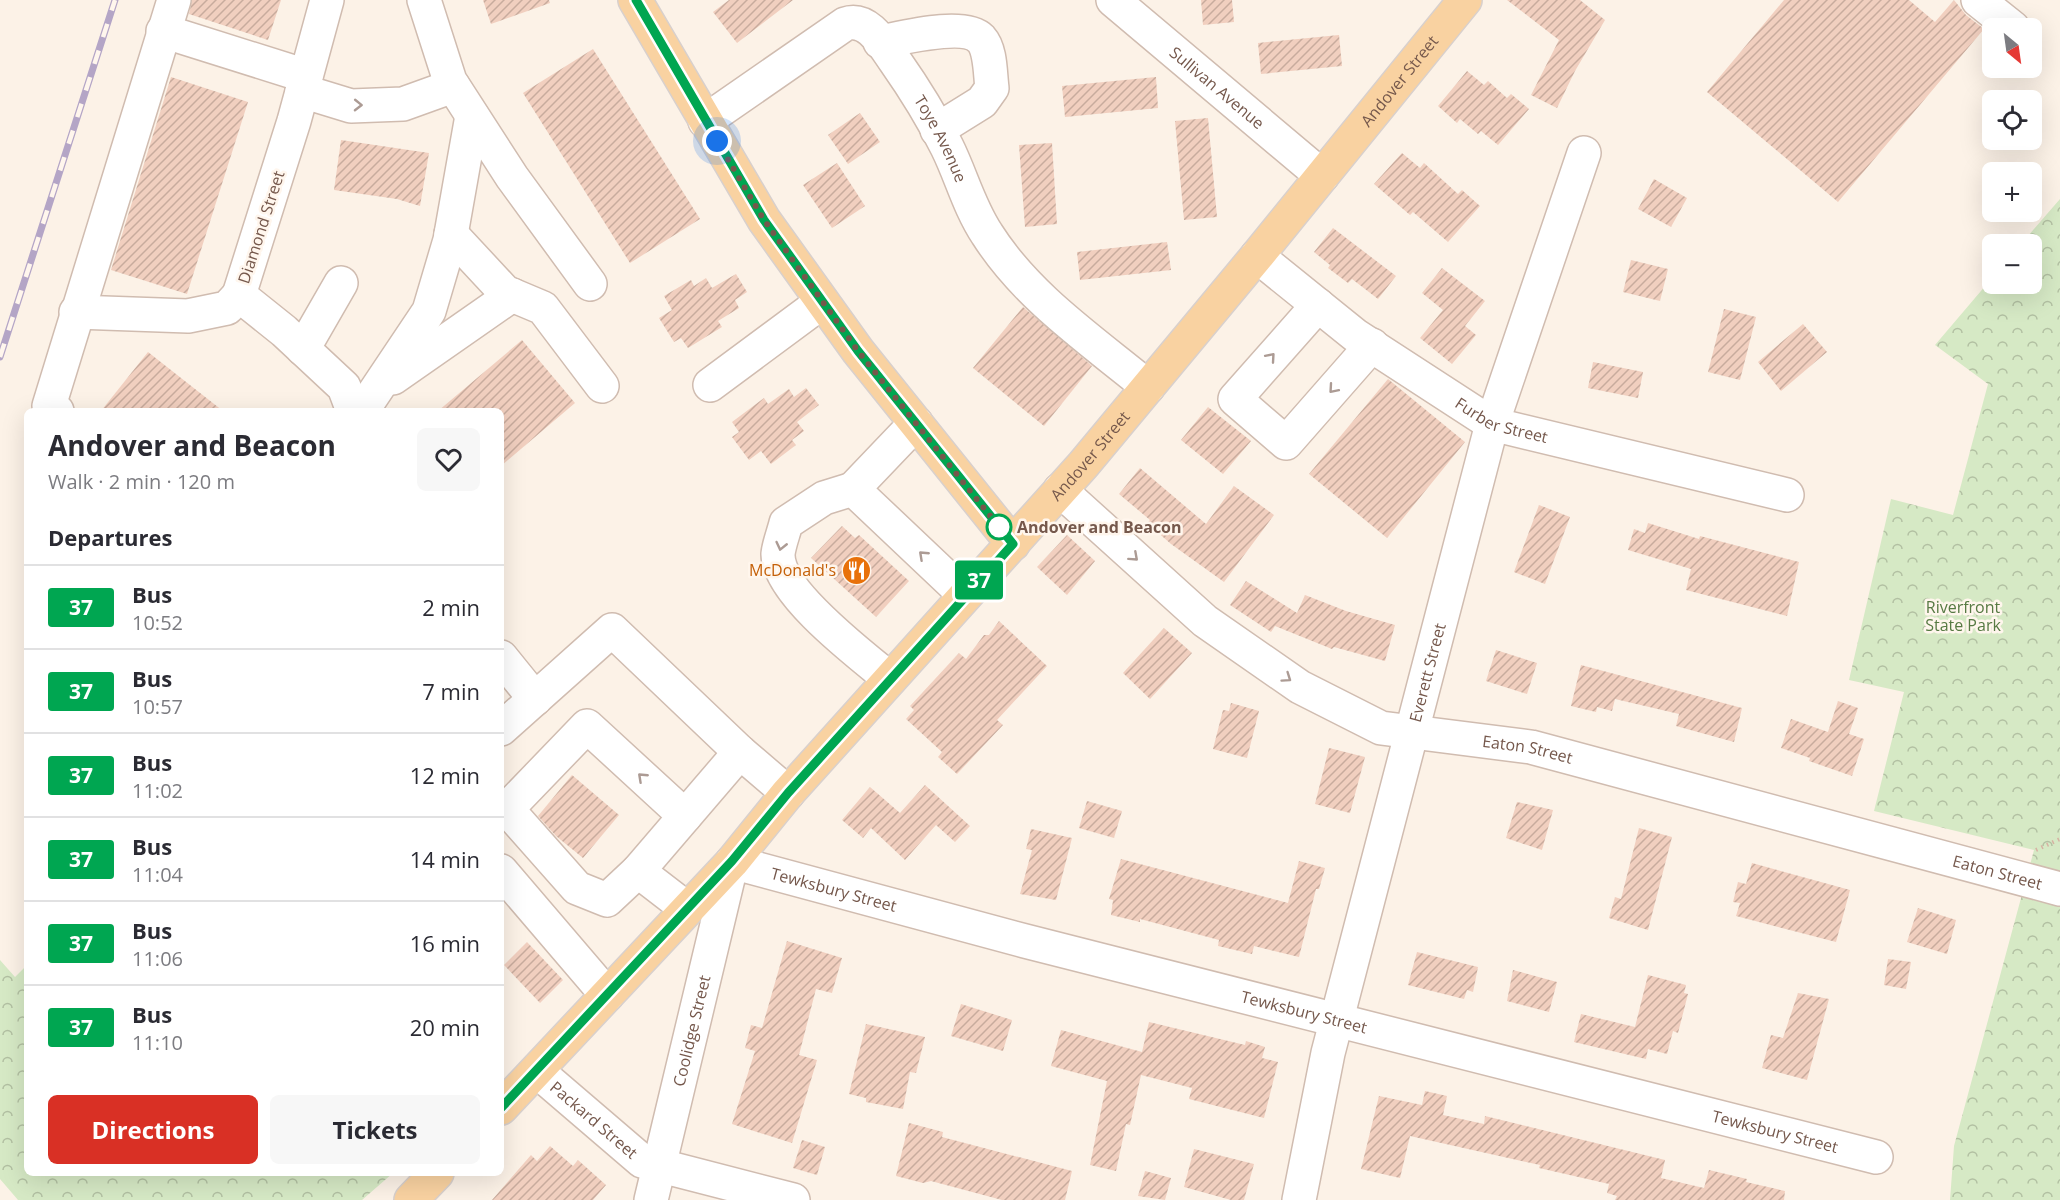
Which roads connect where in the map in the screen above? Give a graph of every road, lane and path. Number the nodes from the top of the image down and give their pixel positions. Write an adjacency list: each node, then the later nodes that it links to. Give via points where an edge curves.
1 (174, 0): 9 (street)
2 (327, 0): 11 (street, Diamond Street)
3 (424, 0): 12 (street)
4 (636, 0): 14 (main road)
5 (1113, 0): 17 (street, Sullivan Avenue)
6 (1465, 0): 17 (main road, Andover Street)
7 (1978, 0): 8 (street)
8 (2000, 18)
9 (164, 31): 11 (street); 26 (street)
10 (880, 42): 14 (street, Toye Avenue, via 862,24 845,24); 15 (street, Toye Avenue); 15 (street, via 945,31 970,33 981,39 992,88 982,102)
11 (304, 84): 12 (street, one-way to 12, via 351,106 403,104); 22 (street, Diamond Street)
12 (453, 86): 13 (street)
13 (472, 116): 18 (street); 21 (street)
14 (705, 121): 24 (main road, via 764,220)
15 (937, 130): 31 (street, Toye Avenue, via 986,233 1022,280)
16 (1584, 153): 36 (street, Everett Street)
17 (1322, 177): 19 (main road, Andover Street)
18 (451, 234): 23 (street); 32 (street, via 429,311)
19 (1257, 256): 25 (street, Furber Street); 31 (main road, Andover Street)
20 (341, 283): 28 (street)
21 (590, 285)
22 (239, 295): 26 (street, via 227,308 188,316); 28 (street, Diamond Street)
23 (512, 295): 30 (street, via 543,308); 32 (street)
24 (822, 302): 29 (street); 35 (main road)
25 (1318, 305): 27 (street, Furber Street); 27 (street, one-way to 25, via 1286,443 1235,399)
26 (76, 312): 33 (street, via 49,406)
27 (1372, 345): 36 (street, Furber Street)
28 (303, 349): 34 (street, Diamond Street, via 344,387)
29 (710, 385)
30 (602, 386)
31 (1149, 387): 38 (main road, Andover Street)
32 (370, 400)
33 (52, 408)
34 (352, 408)
35 (916, 423): 37 (street); 40 (main road)
36 (1492, 424): 39 (street, Furber Street); 46 (street, Everett Street)
37 (853, 489): 41 (street, one-way to 37); 43 (street, one-way to 43, via 824,498 786,523 778,555 790,585 820,620)
38 (1060, 490): 40 (main road, Andover Street); 46 (street, Eaton Street, one-way to 46, via 1204,621 1290,681 1381,728)
39 (1787, 495)
40 (1013, 544): 41 (main road, Andover Street)
41 (965, 595): 43 (main road, Andover Street)
42 (504, 661): 44 (street)
43 (890, 679): 48 (main road, Andover Street)
44 (535, 699): 45 (street); 47 (street, via 612,630)
45 (504, 726)
46 (1412, 732): 55 (street, Eaton Street, via 1531,747); 58 (street, Everett Street)
47 (740, 752): 48 (street); 49 (street)
48 (788, 793): 52 (main road, Andover Street)
49 (685, 816): 53 (street); 53 (street, one-way to 53, via 587,726 507,809 577,888 607,900)
50 (2060, 839): 51 (path)
51 (2045, 847)
52 (732, 861): 56 (main road, Andover Street); 58 (street, Tewksbury Street); 62 (street, Coolidge Street)
53 (638, 871): 56 (street)
54 (504, 875): 57 (street)
55 (2060, 889)
56 (686, 908): 57 (main road, Andover Street)
57 (607, 995): 59 (main road, Andover Street)
58 (1337, 1020): 61 (street, Tewksbury Street); 67 (street, Everett Street)
59 (537, 1071): 60 (main road, Andover Street); 62 (street, Packard Street, via 642,1161)
60 (504, 1105)
61 (1876, 1157)
62 (659, 1167): 65 (street, Coolidge Street); 66 (street, Packard Street)
63 (434, 1176): 64 (main road)
64 (411, 1200)
65 (651, 1200)
66 (793, 1200)
67 (1299, 1200)

